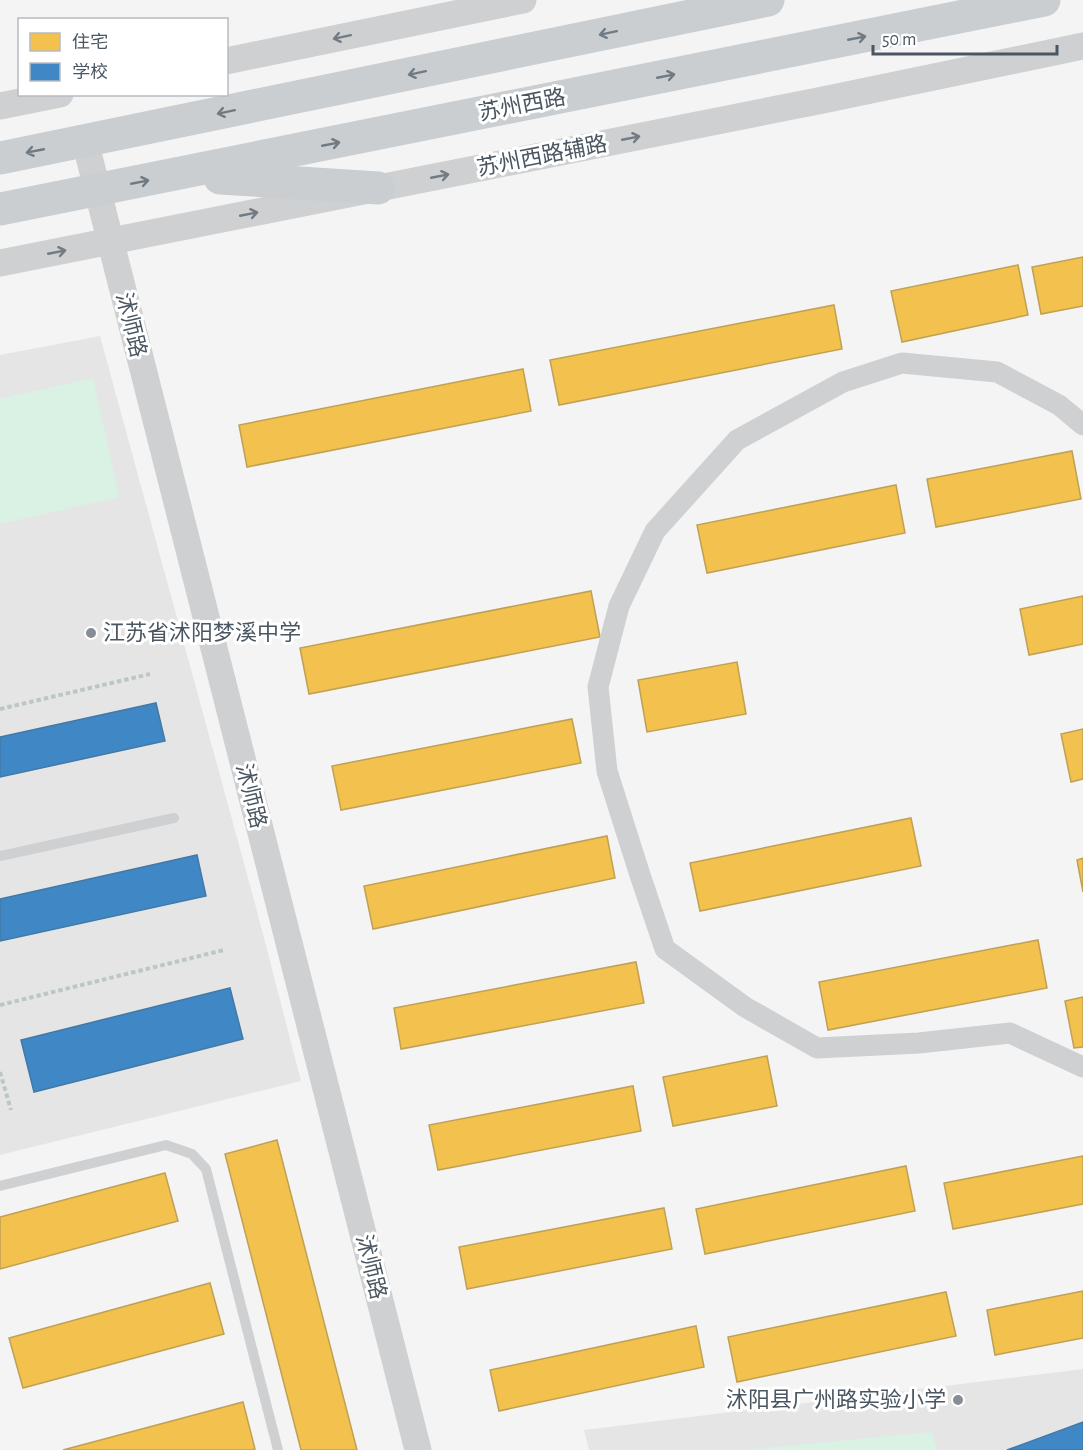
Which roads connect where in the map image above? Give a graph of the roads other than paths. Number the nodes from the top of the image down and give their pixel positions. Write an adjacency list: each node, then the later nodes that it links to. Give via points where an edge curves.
1 (523, 0): 5 (street, one-way to 5)
2 (768, 0): 8 (main road, one-way to 8)
3 (1044, 0): 10 (main road, 苏州西路, one-way to 3)
4 (1083, 46): 11 (street, 苏州西路辅路, one-way to 4)
5 (228, 61)
6 (50, 96): 7 (street)
7 (0, 106)
8 (85, 141): 9 (main road, one-way to 9); 12 (street, 沭师路)
9 (0, 158)
10 (177, 175): 11 (main road); 12 (main road, 苏州西路, one-way to 10)
11 (378, 188): 14 (street, 苏州西路辅路, one-way to 11)
12 (97, 191): 13 (main road, 苏州西路); 14 (street, 沭师路)
13 (0, 209)
14 (110, 241): 15 (street, 苏州西路辅路, one-way to 14); 22 (street, 沭师路)
15 (0, 263)
16 (1083, 425): 19 (street, via 1059,405 997,372 902,363 843,382 737,440 656,531 619,606 598,687 607,771 665,949 745,1007 817,1048 1010,1033)
17 (174, 818): 18 (lane)
18 (0, 856)
19 (1083, 1067)
20 (0, 1186): 21 (lane, via 166,1145 192,1154 206,1170)
21 (278, 1450)
22 (418, 1450)

